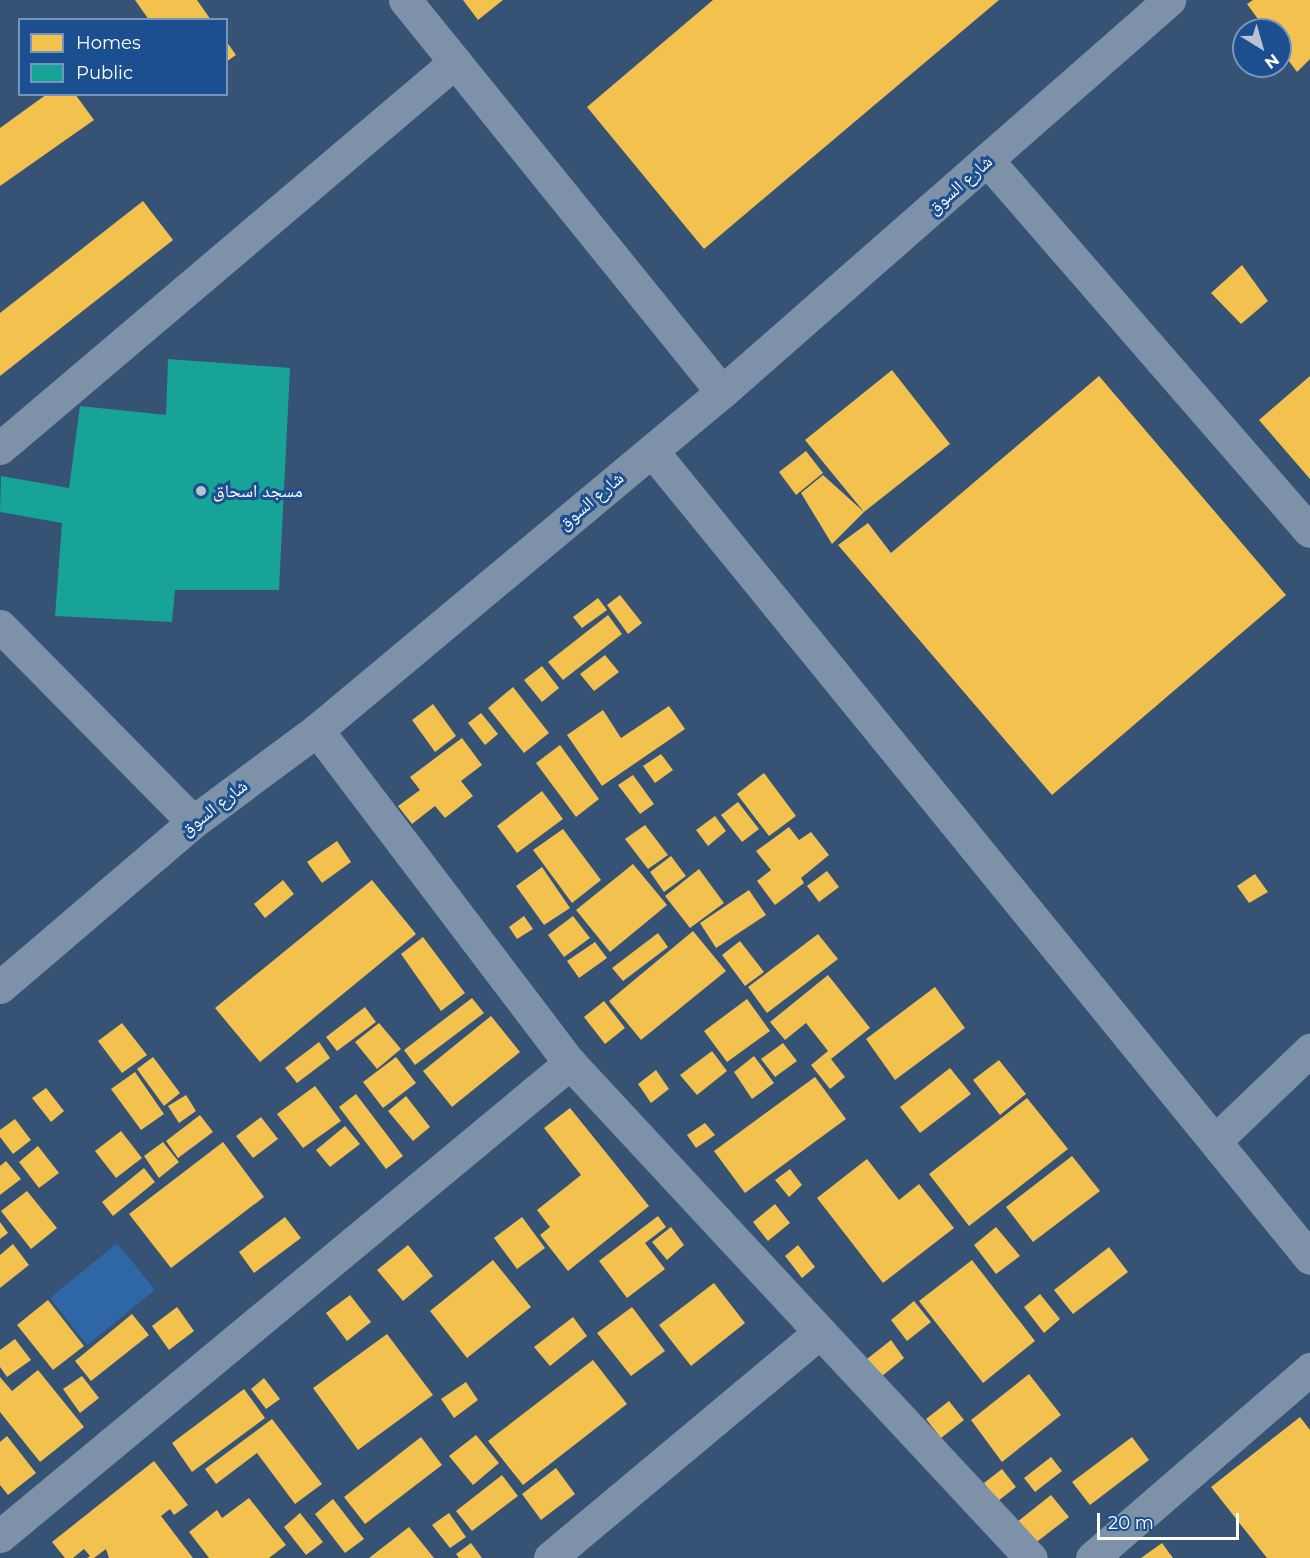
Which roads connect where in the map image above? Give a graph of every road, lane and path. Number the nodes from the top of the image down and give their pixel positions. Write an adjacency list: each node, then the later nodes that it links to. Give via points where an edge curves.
1 (405, 0): 3 (street)
2 (1169, 0): 4 (street, شارع السوق)
3 (455, 62): 5 (street); 6 (street)
4 (988, 161): 5 (street, شارع السوق); 8 (street)
5 (722, 392): 7 (street, شارع السوق)
6 (0, 448)
7 (652, 451): 10 (street, شارع السوق); 15 (street)
8 (1310, 531)
9 (0, 626): 11 (street)
10 (317, 730): 11 (street, شارع السوق); 14 (street)
11 (193, 822): 12 (street, شارع السوق)
12 (0, 987)
13 (1310, 1050): 15 (street)
14 (570, 1063): 17 (street); 19 (street)
15 (1215, 1141): 16 (street)
16 (1310, 1258)
17 (820, 1332): 20 (street); 21 (street)
18 (1310, 1369): 22 (street)
19 (0, 1536)
20 (550, 1558)
21 (1031, 1558)
22 (1092, 1558)

